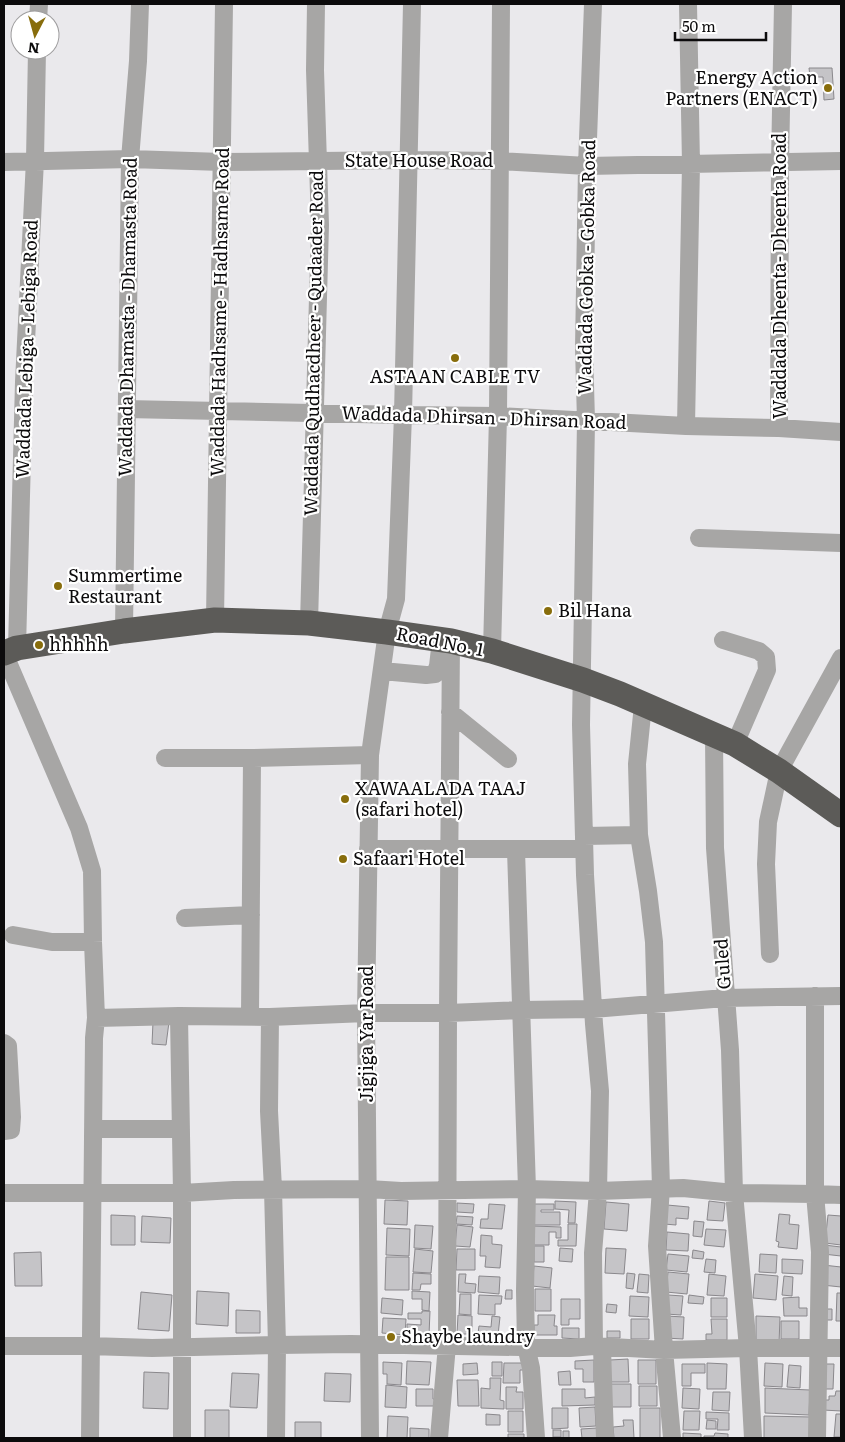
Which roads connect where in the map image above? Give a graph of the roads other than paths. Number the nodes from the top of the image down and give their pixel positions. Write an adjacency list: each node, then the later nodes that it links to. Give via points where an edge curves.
1 (140, 4): 10 (street, Waddada Dhamasta - Dhamasta Road)
2 (224, 4): 16 (street, Waddada Hadhsame - Hadhsame Road)
3 (316, 4): 13 (street, Waddada Qudhacdheer - Qudaader Road)
4 (412, 4): 12 (street, Jigjiga Yar Road)
5 (501, 4): 14 (street)
6 (593, 4): 20 (street, Waddada Gobka - Gobka Road)
7 (688, 4): 19 (street)
8 (783, 4): 18 (street, Waddada Dheenta- Dheenta Road)
9 (37, 60): 11 (street, Waddada Lebiga - Lebiga Road)
10 (130, 159): 11 (street, State House Road); 16 (street, State House Road); 21 (street, Waddada Dhamasta - Dhamasta Road)
11 (35, 160): 15 (street, State House Road); 38 (street, Waddada Lebiga - Lebiga Road)
12 (410, 160): 13 (street, State House Road); 14 (street, State House Road); 24 (street, Jigjiga Yar Road)
13 (318, 161): 16 (street, State House Road); 23 (street, Waddada Qudhacdheer - Qudaader Road, via 320,225)
14 (500, 161): 20 (street, State House Road); 25 (street)
15 (4, 162)
16 (222, 162): 22 (street, Waddada Hadhsame - Hadhsame Road)
17 (838, 162): 18 (street, State House Road)
18 (780, 163): 19 (street, State House Road); 28 (street, Waddada Dheenta- Dheenta Road)
19 (691, 164): 20 (street, State House Road); 27 (street)
20 (588, 166): 26 (street, Waddada Gobka - Gobka Road, via 584,348)
21 (126, 409): 22 (street, Waddada Dhirsan - Dhirsan Road); 34 (street, Waddada Dhamasta - Dhamasta Road)
22 (219, 411): 23 (street, Waddada Dhirsan - Dhirsan Road); 32 (street, Waddada Hadhsame - Hadhsame Road)
23 (314, 413): 24 (street, Waddada Dhirsan - Dhirsan Road); 33 (street, Waddada Qudhacdheer - Qudaader Road)
24 (403, 415): 25 (street, Waddada Dhirsan - Dhirsan Road); 35 (street, Jigjiga Yar Road, via 396,599)
25 (498, 416): 26 (street, Waddada Dhirsan - Dhirsan Road); 39 (street)
26 (586, 421): 27 (street, Waddada Dhirsan - Dhirsan Road); 42 (street, Waddada Gobka - Gobka Road)
27 (686, 426): 28 (street, Waddada Dhirsan - Dhirsan Road)
28 (779, 428): 29 (street, Waddada Dhirsan - Dhirsan Road)
29 (841, 432)
30 (699, 538): 31 (street)
31 (841, 543)
32 (216, 620): 33 (highway, Road No. 1); 34 (highway, Road No. 1)
33 (309, 623): 35 (highway, Road No. 1)
34 (124, 631): 38 (highway, Road No. 1)
35 (387, 632): 37 (highway, Road No. 1); 41 (street, Jigjiga Yar Road)
36 (723, 640): 45 (street, via 759,651 766,657 767,670)
37 (446, 641): 39 (highway, Road No. 1); 41 (street, via 435,674); 44 (street)
38 (8, 651): 60 (street, via 79,828 92,871)
39 (492, 651): 42 (highway, Road No. 1)
40 (841, 658): 50 (street)
41 (382, 671): 46 (street, Jigjiga Yar Road)
42 (583, 680): 43 (highway, Road No. 1); 53 (street, Waddada Gobka - Gobka Road)
43 (643, 705): 45 (highway, Road No. 1); 52 (street, via 637,764)
44 (450, 712): 49 (street); 55 (street)
45 (724, 740): 50 (highway, Road No. 1); 64 (street, Guled, via 715,848)
46 (370, 756): 48 (street); 54 (street, Jigjiga Yar Road)
47 (165, 758): 48 (street)
48 (252, 758): 57 (street)
49 (508, 759)
50 (779, 771): 51 (highway, Road No. 1); 61 (street, via 768,822 766,856)
51 (841, 815)
52 (639, 835): 53 (street); 65 (street, via 654,942)
53 (584, 843): 56 (street); 66 (street, Waddada Gobka - Gobka Road)
54 (368, 849): 55 (street); 68 (street, Jigjiga Yar Road)
55 (449, 849): 56 (street); 69 (street)
56 (516, 850): 67 (street)
57 (251, 915): 58 (street); 71 (street)
58 (185, 918)
59 (13, 935): 60 (street, via 52,942)
60 (93, 942): 73 (street)
61 (770, 954)
62 (815, 996): 63 (street); 64 (street); 88 (street)
63 (841, 996)
64 (725, 998): 65 (street); 87 (street, Guled, via 730,1050)
65 (656, 1004): 66 (street); 78 (street)
66 (593, 1009): 67 (street); 83 (street, Waddada Gobka - Gobka Road, via 600,1091)
67 (522, 1010): 69 (street); 80 (street)
68 (366, 1013): 69 (street); 72 (street); 79 (street, Jigjiga Yar Road)
69 (448, 1013): 82 (street)
70 (179, 1016): 71 (street); 73 (street); 76 (street)
71 (250, 1016): 72 (street)
72 (270, 1017): 81 (street, via 269,1111)
73 (96, 1018): 75 (street)
74 (4, 1043): 77 (street, via 8,1046 12,1117 11,1130)
75 (93, 1129): 76 (street); 84 (street)
76 (181, 1129): 86 (street)
77 (4, 1131)
78 (661, 1188): 83 (street); 87 (street); 101 (street, via 657,1246)
79 (368, 1189): 81 (street); 82 (street); 91 (street, Jigjiga Yar Road)
80 (527, 1189): 82 (street); 83 (street); 95 (street)
81 (273, 1190): 86 (street); 90 (street)
82 (447, 1190): 92 (street)
83 (598, 1191): 96 (street, Waddada Gobka - Gobka Road, via 594,1253)
84 (92, 1192): 85 (street); 86 (street); 94 (street)
85 (4, 1193)
86 (182, 1193): 97 (street)
87 (734, 1193): 88 (street); 98 (street, Guled)
88 (815, 1194): 89 (street); 99 (street, via 820,1252)
89 (841, 1195)
90 (277, 1345): 91 (street); 97 (street); 104 (street)
91 (370, 1345): 92 (street); 105 (street, Jigjiga Yar Road)
92 (447, 1345): 95 (street); 106 (street)
93 (4, 1346): 94 (street)
94 (90, 1346): 97 (street); 102 (street)
95 (526, 1346): 96 (street); 107 (street, via 531,1368)
96 (598, 1347): 101 (street); 108 (street, Waddada Gobka - Gobka Road)
97 (183, 1348): 103 (street)
98 (748, 1348): 99 (street); 101 (street); 110 (street, Guled)
99 (818, 1348): 100 (street); 111 (street)
100 (841, 1348)
101 (664, 1350): 109 (street)
102 (90, 1438)
103 (182, 1438)
104 (276, 1438)
105 (370, 1438)
106 (439, 1438)
107 (536, 1438)
108 (605, 1438)
109 (672, 1438)
110 (753, 1438)
111 (817, 1438)

